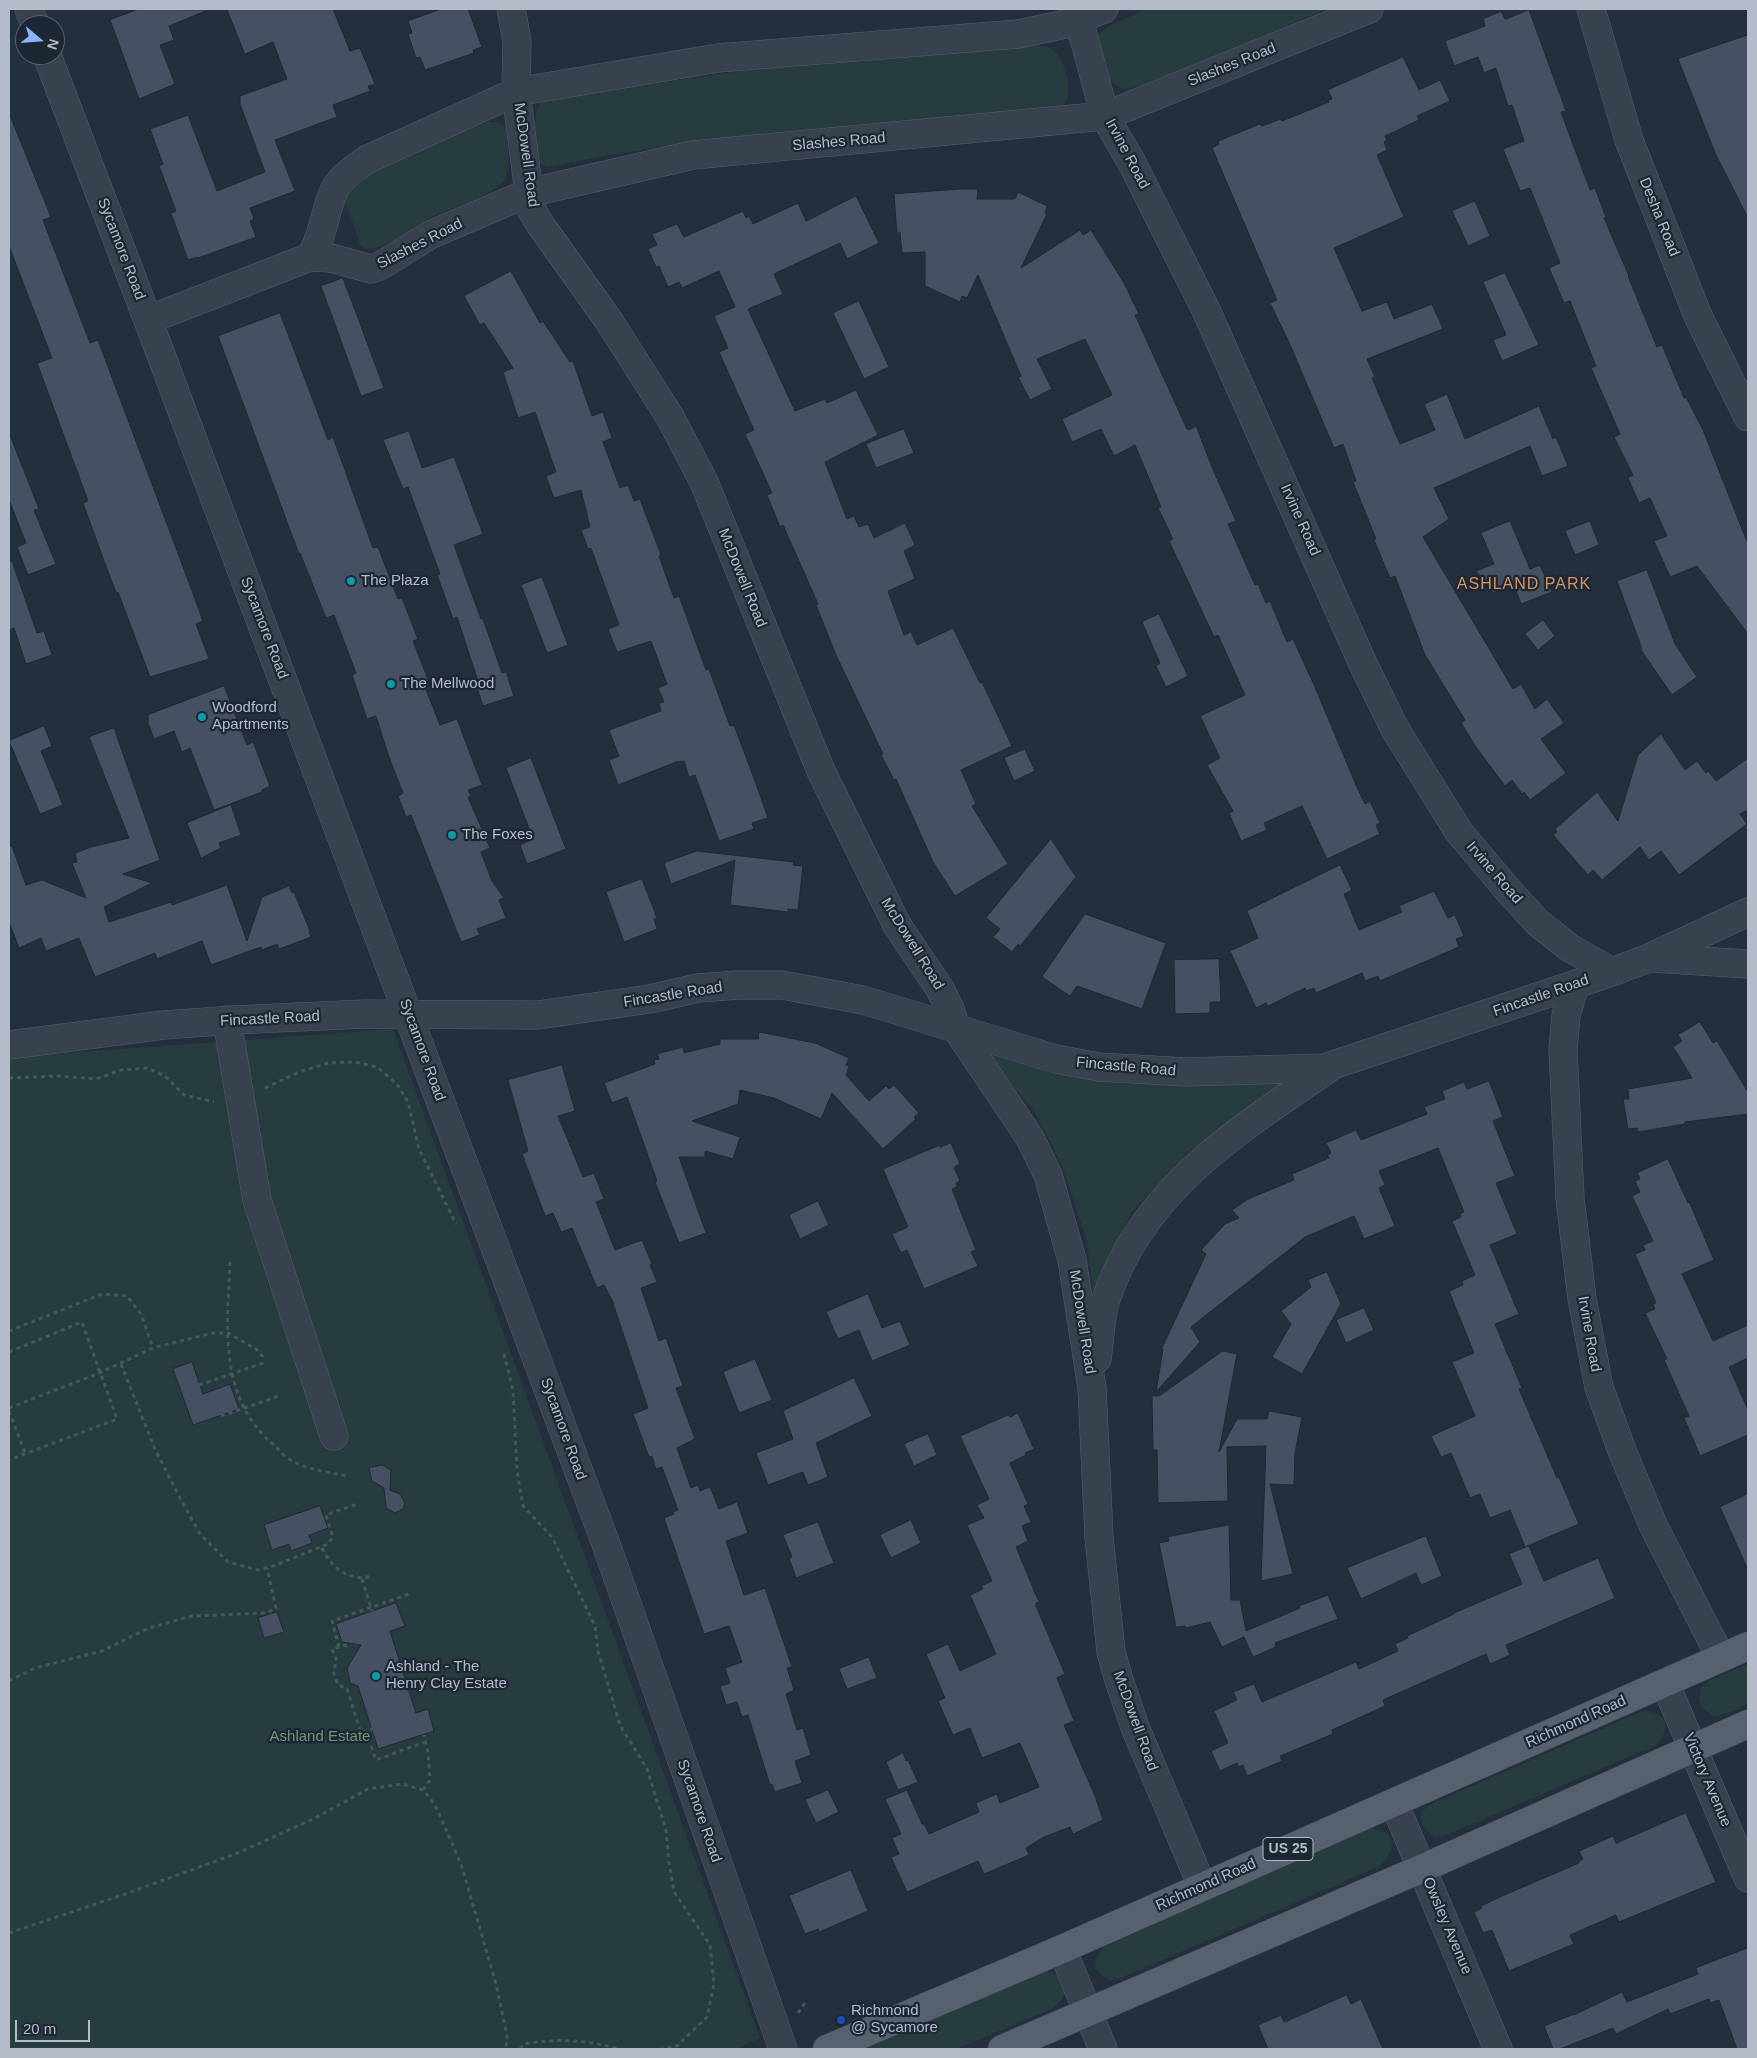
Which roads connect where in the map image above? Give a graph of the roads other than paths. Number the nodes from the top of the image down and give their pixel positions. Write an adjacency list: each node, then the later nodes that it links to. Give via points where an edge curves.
1 (512, 9): 7 (street, McDowell Road, via 517,42)
2 (1104, 9): 5 (street)
3 (1369, 9): 8 (street, Slashes Road)
4 (1591, 9): 14 (street, Desha Road, via 1629,140 1698,316)
5 (1077, 13): 7 (street, via 1066,24 1018,34 718,58); 8 (street, Irvine Road)
6 (51, 65): 13 (street, Sycamore Road)
7 (516, 92): 9 (street, McDowell Road); 10 (street, via 368,159 338,184)
8 (1106, 116): 9 (street, Slashes Road, via 693,155); 18 (street, Irvine Road, via 1206,310 1363,664 1395,728 1459,832 1506,889 1538,923 1570,948)
9 (528, 193): 12 (street, Slashes Road, via 430,235 380,266 371,269); 22 (street, McDowell Road, via 531,209 540,224 609,321 670,417 699,474 821,771 893,917 940,989)
10 (331, 204): 11 (street, via 316,249); 12 (street, via 331,222 344,249)
11 (310, 257): 12 (street, Slashes Road, via 332,258); 13 (street, Slashes Road)
12 (360, 267)
13 (148, 320): 20 (street, Sycamore Road)
14 (1748, 417)
15 (1748, 912): 16 (street, Fincastle Road)
16 (1649, 958): 17 (street); 18 (street, Fincastle Road)
17 (1748, 964)
18 (1612, 972): 19 (street, Fincastle Road)
19 (1575, 985): 24 (street, Fincastle Road); 28 (street, Irvine Road, via 1566,1015 1563,1050 1570,1198 1582,1299 1599,1386 1653,1525)
20 (409, 1014): 21 (street, Fincastle Road); 22 (street, Fincastle Road, via 538,1015 650,999 698,988 782,985 863,1000); 38 (street, Sycamore Road, via 606,1544)
21 (227, 1020): 23 (street, Fincastle Road); 26 (street, via 258,1200)
22 (956, 1028): 24 (street, Fincastle Road, via 1056,1059 1099,1067 1186,1072); 25 (street, McDowell Road, via 1030,1138 1048,1174 1072,1260)
23 (9, 1045)
24 (1329, 1068): 25 (street, Fincastle Road, via 1215,1149 1178,1183 1145,1221 1120,1262 1106,1301)
25 (1092, 1388): 35 (street, McDowell Road, via 1099,1537 1111,1652 1135,1727)
26 (334, 1436)
27 (1748, 1646): 28 (main road, Richmond Road / US 25)
28 (1721, 1658): 29 (main road, Richmond Road / US 25)
29 (1665, 1683): 31 (street, Victory Avenue); 32 (main road, Richmond Road / US 25)
30 (1748, 1724): 31 (main road)
31 (1694, 1748): 33 (main road); 34 (street, Victory Avenue)
32 (1394, 1803): 33 (street, Owsley Avenue); 35 (main road, Richmond Road / US 25)
33 (1422, 1868): 37 (main road); 42 (street, Owsley Avenue)
34 (1748, 1878)
35 (1202, 1886): 36 (main road, Richmond Road / US 25)
36 (1062, 1949): 37 (street); 39 (main road, Richmond Road / US 25)
37 (1087, 2012): 40 (main road); 41 (street)
38 (783, 2049)
39 (827, 2049)
40 (1002, 2049)
41 (1103, 2049)
42 (1498, 2049)

